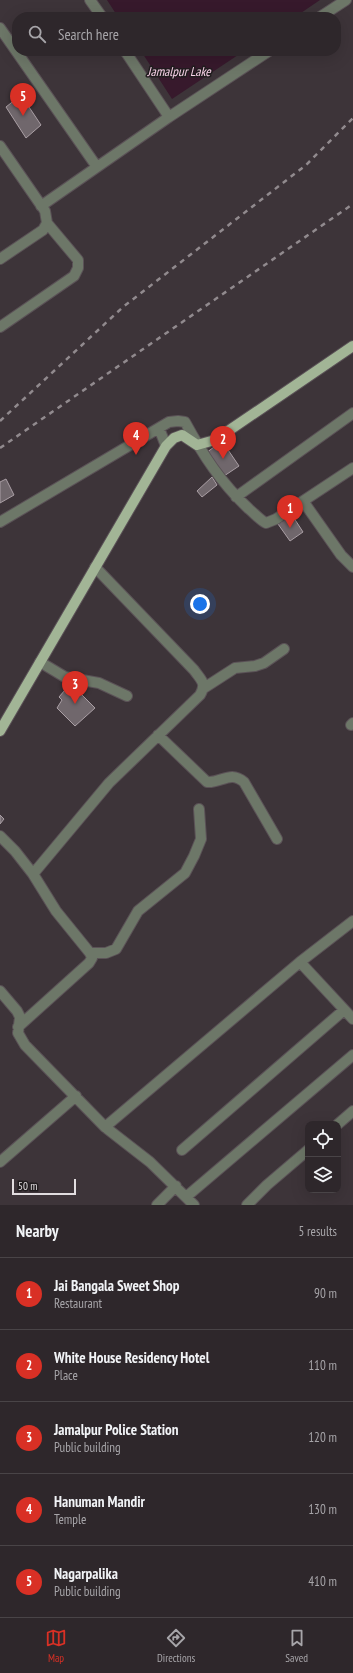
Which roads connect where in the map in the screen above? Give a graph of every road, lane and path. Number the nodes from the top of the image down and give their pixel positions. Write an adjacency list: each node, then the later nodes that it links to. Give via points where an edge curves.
1 (90, 0): 3 (street)
2 (346, 0): 4 (street)
3 (98, 12)
4 (328, 12)
5 (0, 28): 6 (street)
6 (12, 45)
7 (20, 56): 12 (street)
8 (128, 56): 10 (street)
9 (261, 56): 10 (street)
10 (169, 117): 12 (street)
11 (0, 146): 13 (street)
12 (97, 167): 13 (street)
13 (41, 206): 14 (street, via 45,211)
14 (47, 223): 15 (street, via 42,230); 16 (street, via 78,260 78,268 74,276)
15 (0, 259)
16 (0, 327)
17 (353, 346): 20 (main road, via 215,440)
18 (353, 413): 23 (street)
19 (159, 428): 20 (street, via 169,422 184,422); 21 (street); 25 (street)
20 (197, 445): 21 (main road, via 182,435 174,438); 23 (street)
21 (166, 446): 26 (main road)
22 (353, 468): 24 (street)
23 (236, 497): 24 (street, via 266,523)
24 (303, 501): 27 (street)
25 (0, 522)
26 (95, 567): 29 (main road); 30 (street, via 194,670)
27 (353, 567)
28 (284, 649): 30 (street, via 255,666 235,668)
29 (40, 662): 31 (street, via 65,677 99,683); 32 (main road)
30 (204, 688): 33 (street, via 200,695)
31 (127, 696)
32 (0, 731)
33 (158, 735): 36 (street, via 207,782 214,783 232,776 244,782); 37 (street, via 109,784)
34 (199, 809): 39 (street, via 201,839 185,873 138,911 116,949 106,953)
35 (0, 836): 37 (street)
36 (277, 839)
37 (33, 874): 39 (street, via 56,911)
38 (353, 921): 40 (street)
39 (90, 953): 44 (street, via 92,958 89,963)
40 (300, 962): 42 (street); 49 (street)
41 (0, 991): 44 (street, via 17,1011 20,1017)
42 (344, 1010): 43 (street); 50 (street)
43 (353, 1019)
44 (18, 1027): 46 (street, via 24,1045)
45 (353, 1055): 54 (street)
46 (76, 1096): 49 (street); 52 (street)
47 (353, 1111): 48 (street)
48 (341, 1121)
49 (105, 1128): 53 (street, via 150,1162)
50 (182, 1150)
51 (305, 1153): 57 (street)
52 (0, 1162)
53 (176, 1186): 54 (street); 55 (street)
54 (186, 1197): 56 (street)
55 (157, 1205)
56 (194, 1205)
57 (247, 1205)

